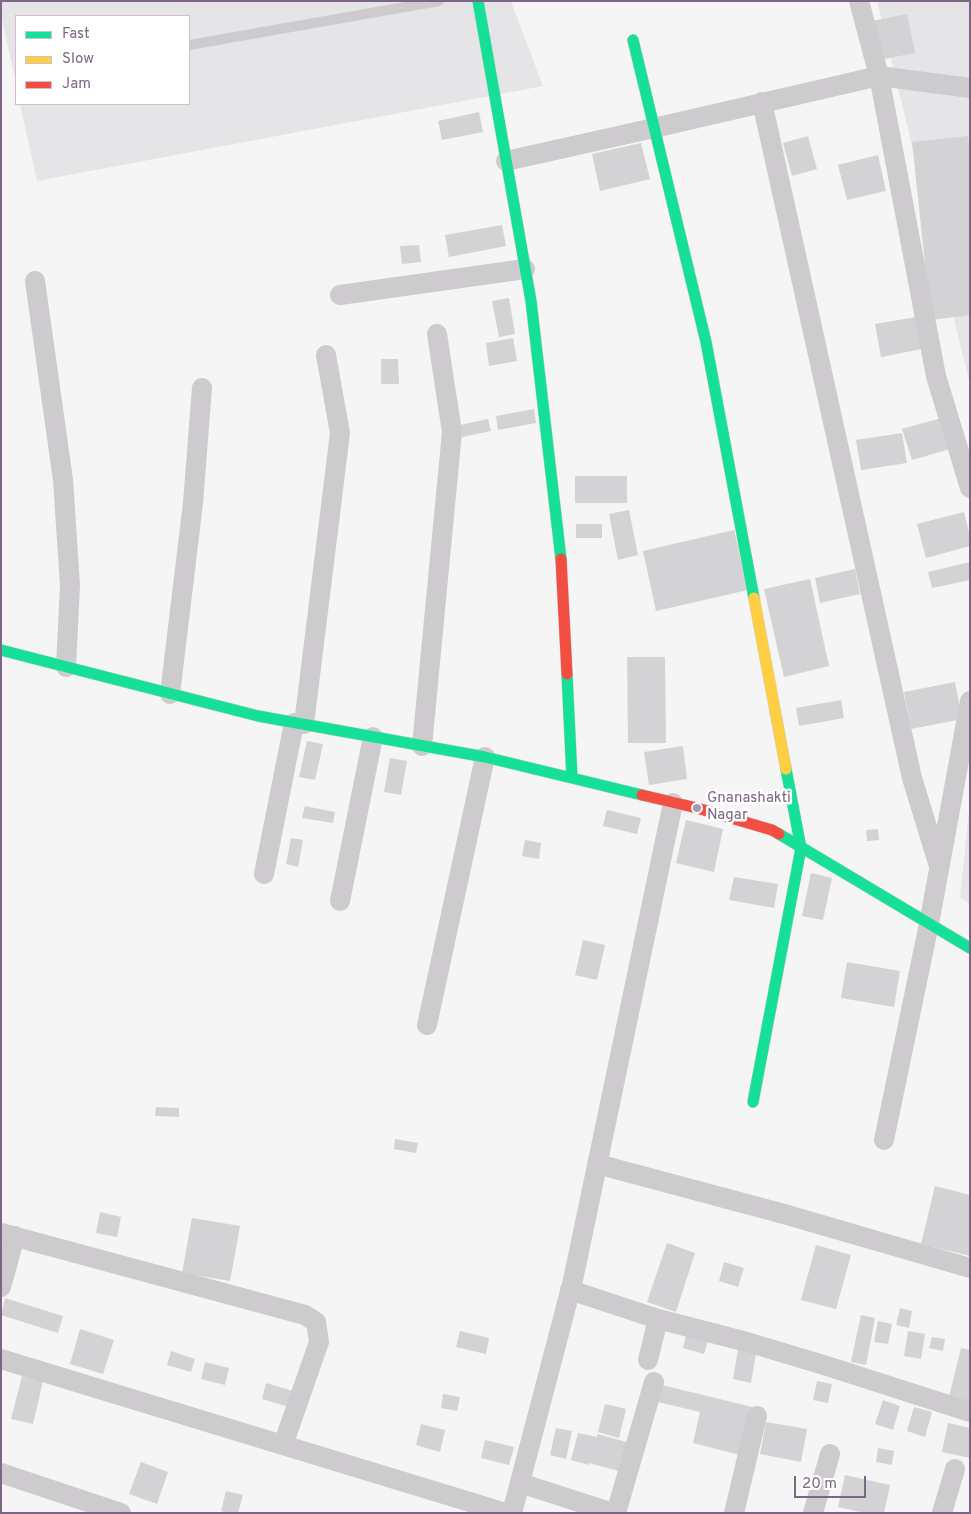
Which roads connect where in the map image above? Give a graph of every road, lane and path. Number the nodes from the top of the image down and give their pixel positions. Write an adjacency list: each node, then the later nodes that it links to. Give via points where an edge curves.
1 (439, 1): 5 (lane)
2 (478, 1): 10 (street)
3 (859, 1): 6 (street)
4 (633, 40): 9 (street)
5 (190, 45)
6 (880, 76): 7 (street); 8 (street); 17 (street, via 936,376)
7 (970, 88)
8 (762, 102): 9 (street); 29 (street, via 912,778)
9 (654, 128): 10 (street); 28 (street, via 706,342)
10 (506, 161): 11 (street)
11 (525, 269): 13 (street); 26 (street, via 562,575)
12 (35, 281): 19 (street, via 63,480 70,585)
13 (340, 295)
14 (437, 334): 24 (street, via 452,432)
15 (326, 356): 22 (street, via 340,433)
16 (202, 388): 20 (street, via 193,503)
17 (970, 488)
18 (1, 650): 19 (street)
19 (66, 667): 20 (street)
20 (170, 694): 22 (street)
21 (970, 701): 29 (street)
22 (299, 724): 23 (street); 30 (street)
23 (374, 737): 24 (street); 31 (street)
24 (422, 746): 25 (street)
25 (485, 757): 26 (street); 34 (street)
26 (572, 778): 27 (street)
27 (673, 802): 28 (street, via 772,830); 37 (street)
28 (801, 848): 32 (street); 35 (street)
29 (939, 866): 32 (street)
30 (264, 874)
31 (340, 901)
32 (929, 924): 33 (street); 36 (street)
33 (970, 948)
34 (427, 1025)
35 (754, 1102)
36 (884, 1140)
37 (597, 1164): 39 (street); 41 (street)
38 (8, 1234): 40 (street); 48 (street, via 305,1315 316,1322 318,1342)
39 (970, 1268)
40 (1, 1286)
41 (570, 1290): 42 (street); 52 (street)
42 (658, 1319): 44 (street); 46 (street, via 818,1363)
43 (1, 1359): 48 (street)
44 (648, 1360)
45 (654, 1382): 56 (street)
46 (970, 1412)
47 (757, 1416): 57 (street)
48 (282, 1445): 54 (street)
49 (830, 1454): 58 (street)
50 (954, 1468): 59 (street)
51 (1, 1473): 53 (street)
52 (520, 1483): 55 (street); 56 (street)
53 (121, 1513)
54 (506, 1513)
55 (512, 1513)
56 (614, 1513)
57 (734, 1513)
58 (813, 1513)
59 (942, 1513)

